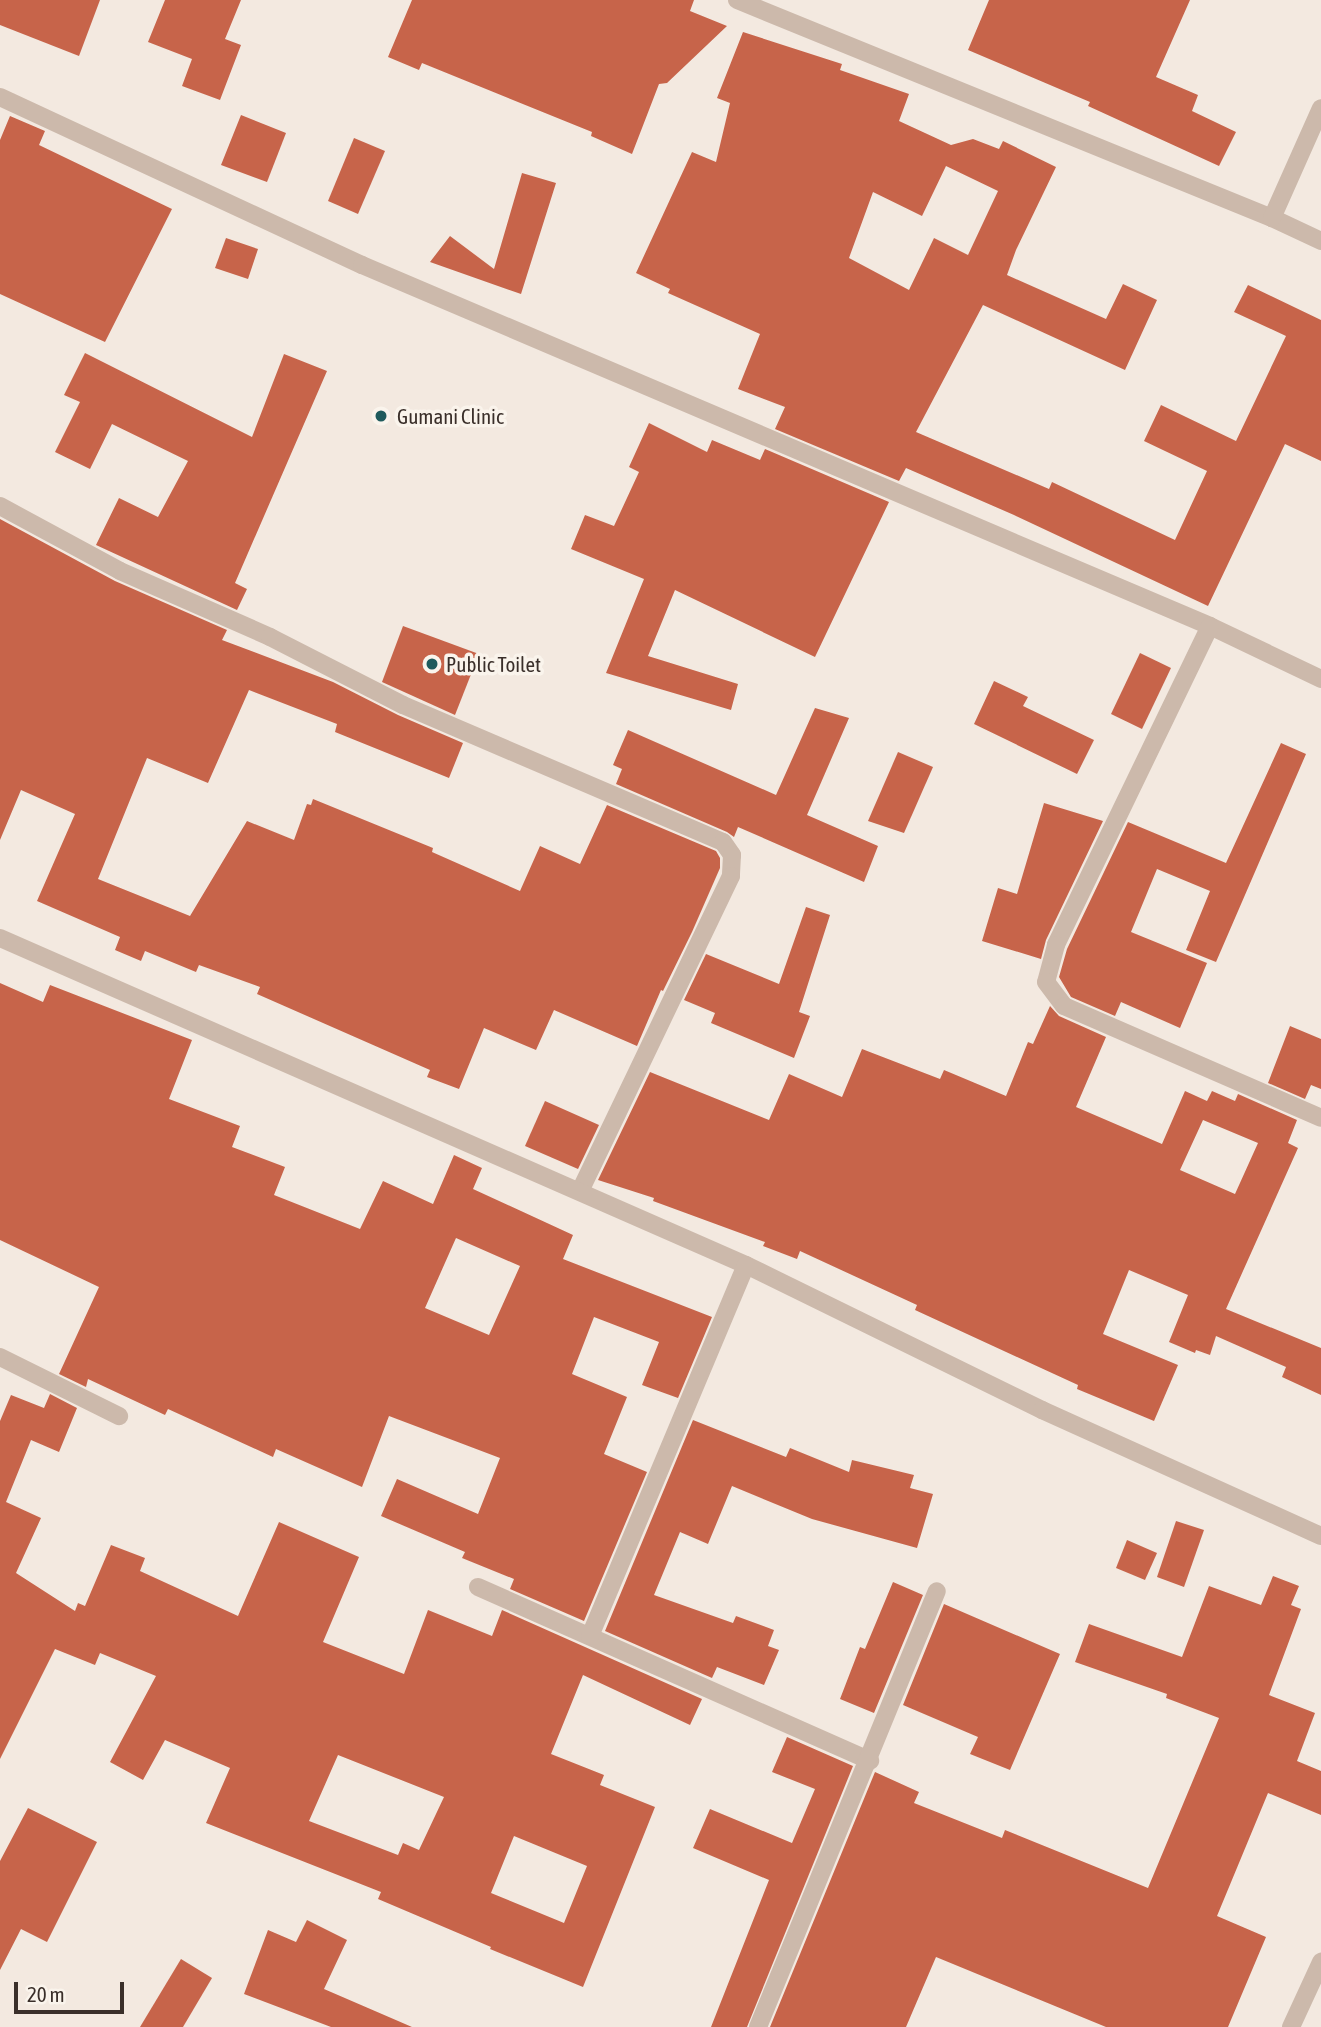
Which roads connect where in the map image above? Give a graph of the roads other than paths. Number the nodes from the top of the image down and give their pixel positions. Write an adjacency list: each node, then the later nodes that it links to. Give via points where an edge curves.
1 (737, 0): 4 (street)
2 (0, 97): 7 (street, via 362,265)
3 (1321, 108): 4 (street)
4 (1272, 218): 5 (street)
5 (1321, 241)
6 (0, 506): 11 (street, via 120,571 270,638 402,705 723,842 732,855 731,876)
7 (1210, 626): 8 (street); 10 (street, via 1056,945 1046,982 1064,1006)
8 (1321, 678)
9 (0, 938): 11 (street)
10 (1321, 1118)
11 (580, 1191): 12 (street)
12 (746, 1265): 15 (street, via 1042,1410); 18 (street)
13 (0, 1357): 14 (street)
14 (119, 1416)
15 (1321, 1536)
16 (478, 1587): 18 (street)
17 (937, 1591): 19 (street)
18 (590, 1636): 19 (street)
19 (870, 1761): 21 (street)
20 (1321, 1962): 22 (street)
21 (758, 2027)
22 (1292, 2027)

